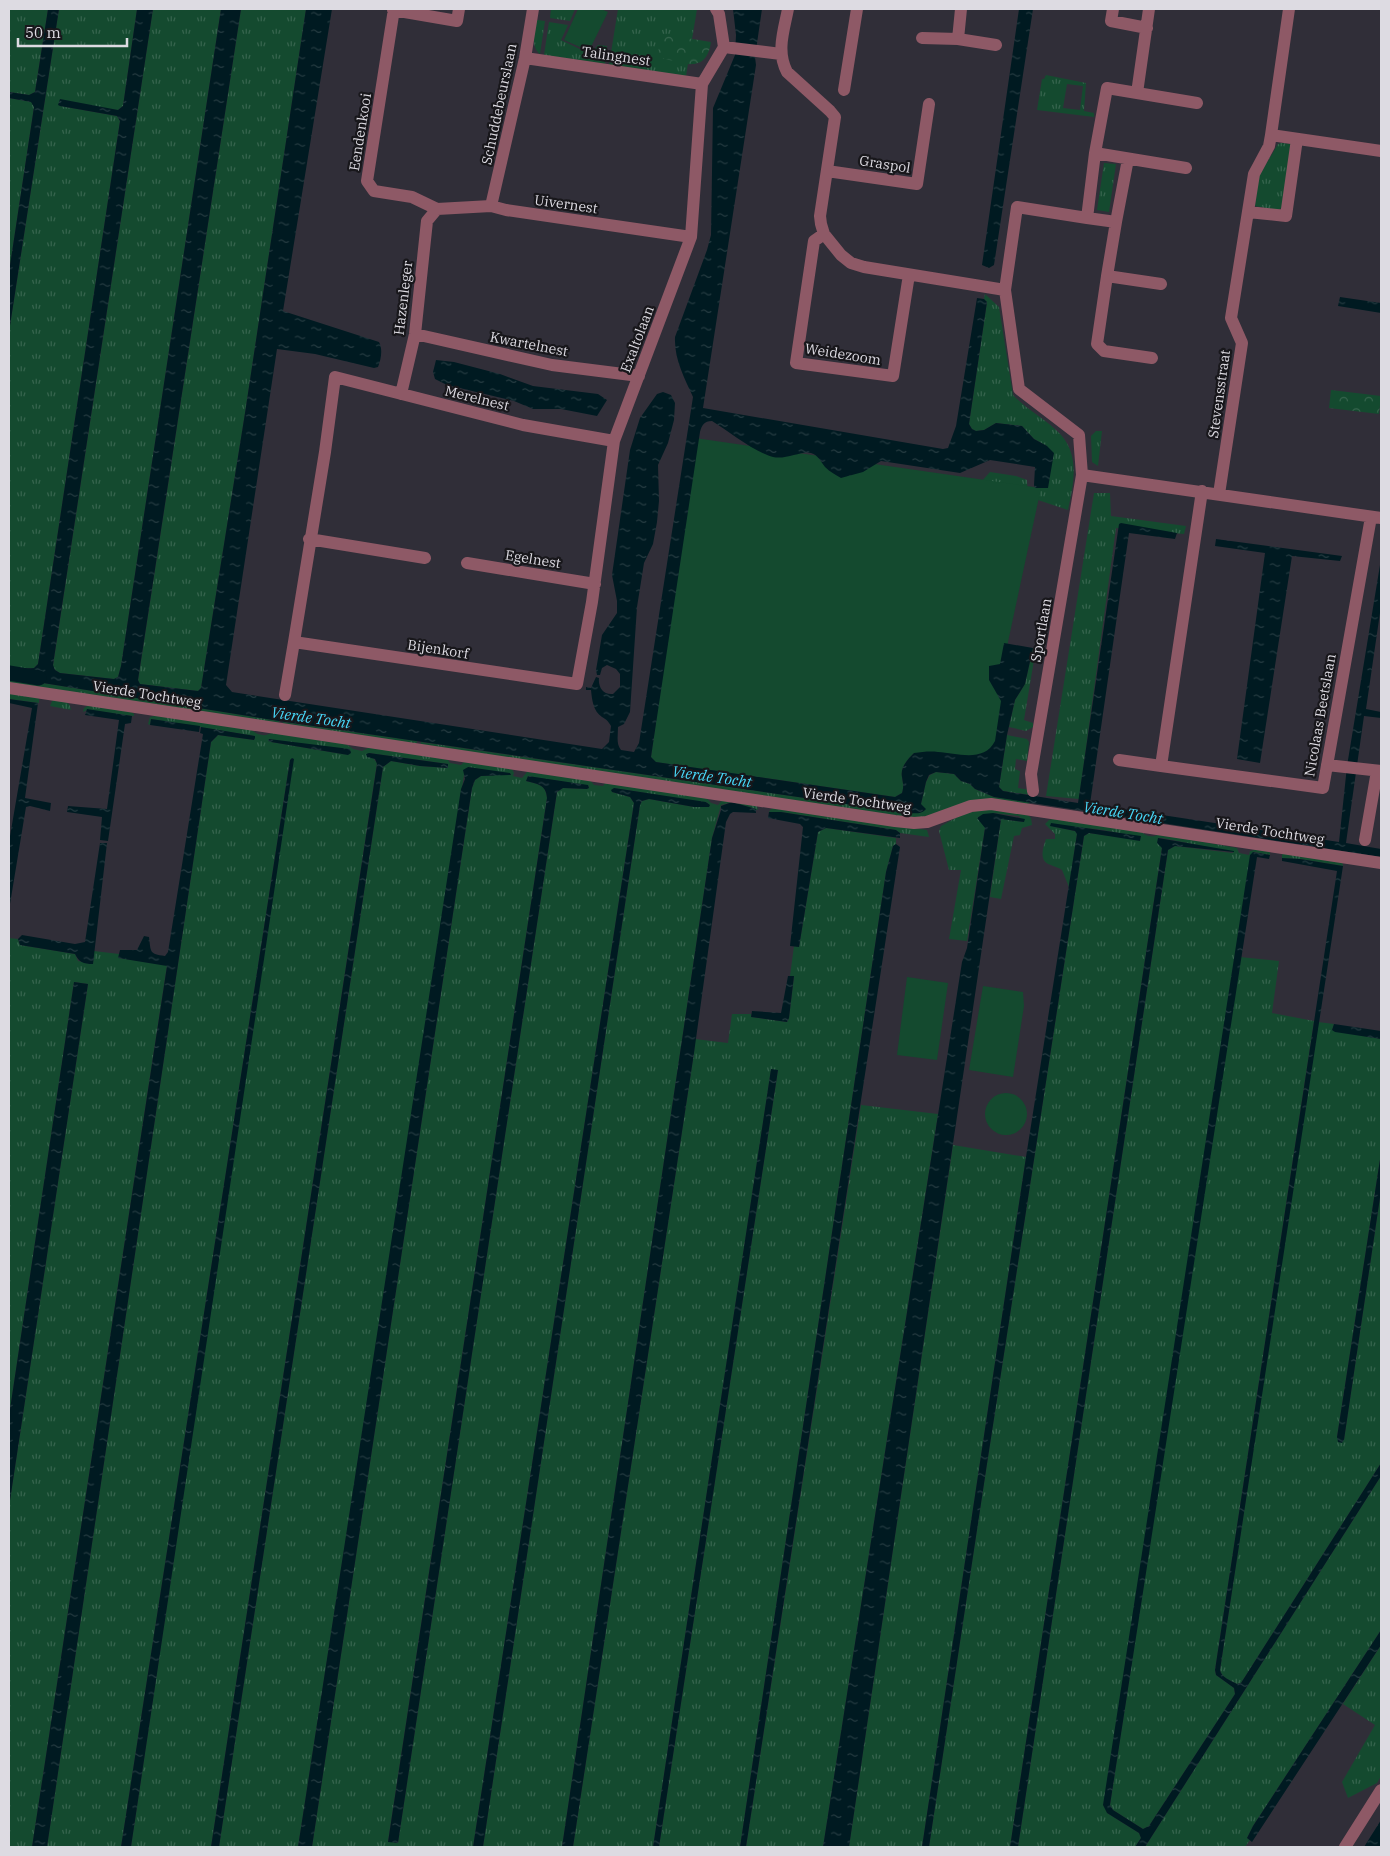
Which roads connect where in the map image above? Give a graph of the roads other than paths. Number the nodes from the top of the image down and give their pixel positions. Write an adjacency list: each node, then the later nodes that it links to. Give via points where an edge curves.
1 (393, 9): 2 (street, Eendenkooi, via 457,21); 31 (street, Eendenkooi, via 368,181 374,191 412,197)
2 (459, 9)
3 (533, 9): 17 (street, Schuddebeurslaan)
4 (716, 9): 15 (street)
5 (788, 9): 16 (street)
6 (857, 9): 19 (street)
7 (961, 9): 13 (street)
8 (1113, 9): 11 (street, via 1111,21)
9 (1149, 9): 11 (street)
10 (1289, 9): 23 (street, Stevensstraat)
11 (1147, 28): 20 (street)
12 (922, 38): 13 (street)
13 (958, 39): 14 (street)
14 (996, 45)
15 (728, 48): 16 (street); 18 (street, Exaltolaan)
16 (781, 54): 29 (street, via 787,72 835,118)
17 (525, 58): 18 (street, Talingnest); 30 (street, Schuddebeurslaan)
18 (702, 84): 36 (street, Exaltolaan)
19 (844, 90)
20 (1137, 93): 22 (street); 26 (street, via 1107,88)
21 (929, 104): 29 (street, Graspol, via 917,184)
22 (1197, 104)
23 (1271, 136): 24 (street); 32 (street, Stevensstraat, via 1254,174)
24 (1297, 139): 25 (street); 32 (street, via 1286,216)
25 (1381, 151)
26 (1095, 153): 27 (street); 33 (street)
27 (1128, 159): 28 (street); 34 (street)
28 (1186, 168)
29 (827, 171): 35 (street, via 820,216)
30 (492, 206): 31 (street, Uivernest); 36 (street, Uivernest)
31 (437, 209): 41 (street, Hazenleger, via 427,221)
32 (1248, 212): 48 (street, Stevensstraat, via 1231,318 1242,343)
33 (1087, 218): 34 (street); 40 (street, Sportlaan, via 1017,207)
34 (1116, 222): 37 (street)
35 (824, 234): 38 (street, Weidezoom, via 814,241 796,363 892,376); 40 (street, via 850,263)
36 (691, 237): 43 (street, Exaltolaan)
37 (1107, 276): 39 (street); 42 (street, via 1097,344 1104,350)
38 (908, 281)
39 (1161, 284)
40 (1005, 290): 46 (street, Sportlaan, via 1019,389 1079,434)
41 (415, 334): 43 (street, Kwartelnest, via 552,365); 44 (street, Hazenleger)
42 (1152, 358)
43 (639, 376): 45 (street, Exaltolaan)
44 (401, 394): 45 (street, Merelnest, via 523,426); 50 (street, Merelnest, via 334,378)
45 (614, 441): 53 (street, Exaltolaan)
46 (1082, 474): 47 (street); 62 (street, Sportlaan, via 1031,774)
47 (1202, 491): 48 (street); 60 (street)
48 (1219, 494): 49 (street)
49 (1376, 517): 59 (street, Nicolaas Beetslaan)
50 (310, 539): 51 (street); 54 (street)
51 (425, 558)
52 (467, 563): 53 (street, Egelnest)
53 (595, 584): 55 (street, Exaltolaan)
54 (294, 642): 55 (street, Bijenkorf); 57 (street)
55 (577, 684)
56 (9, 688): 64 (street, Vierde Tochtweg, via 563,768 914,823 938,819 972,806 991,804)
57 (285, 695)
58 (1119, 760): 60 (street, Nicolaas Beetslaan)
59 (1327, 764): 60 (street, Nicolaas Beetslaan, via 1323,788); 61 (street)
60 (1161, 766)
61 (1379, 771): 63 (street)
62 (1033, 790)
63 (1365, 840)
64 (1381, 863)
65 (1381, 1790): 66 (street)
66 (1345, 1847)

